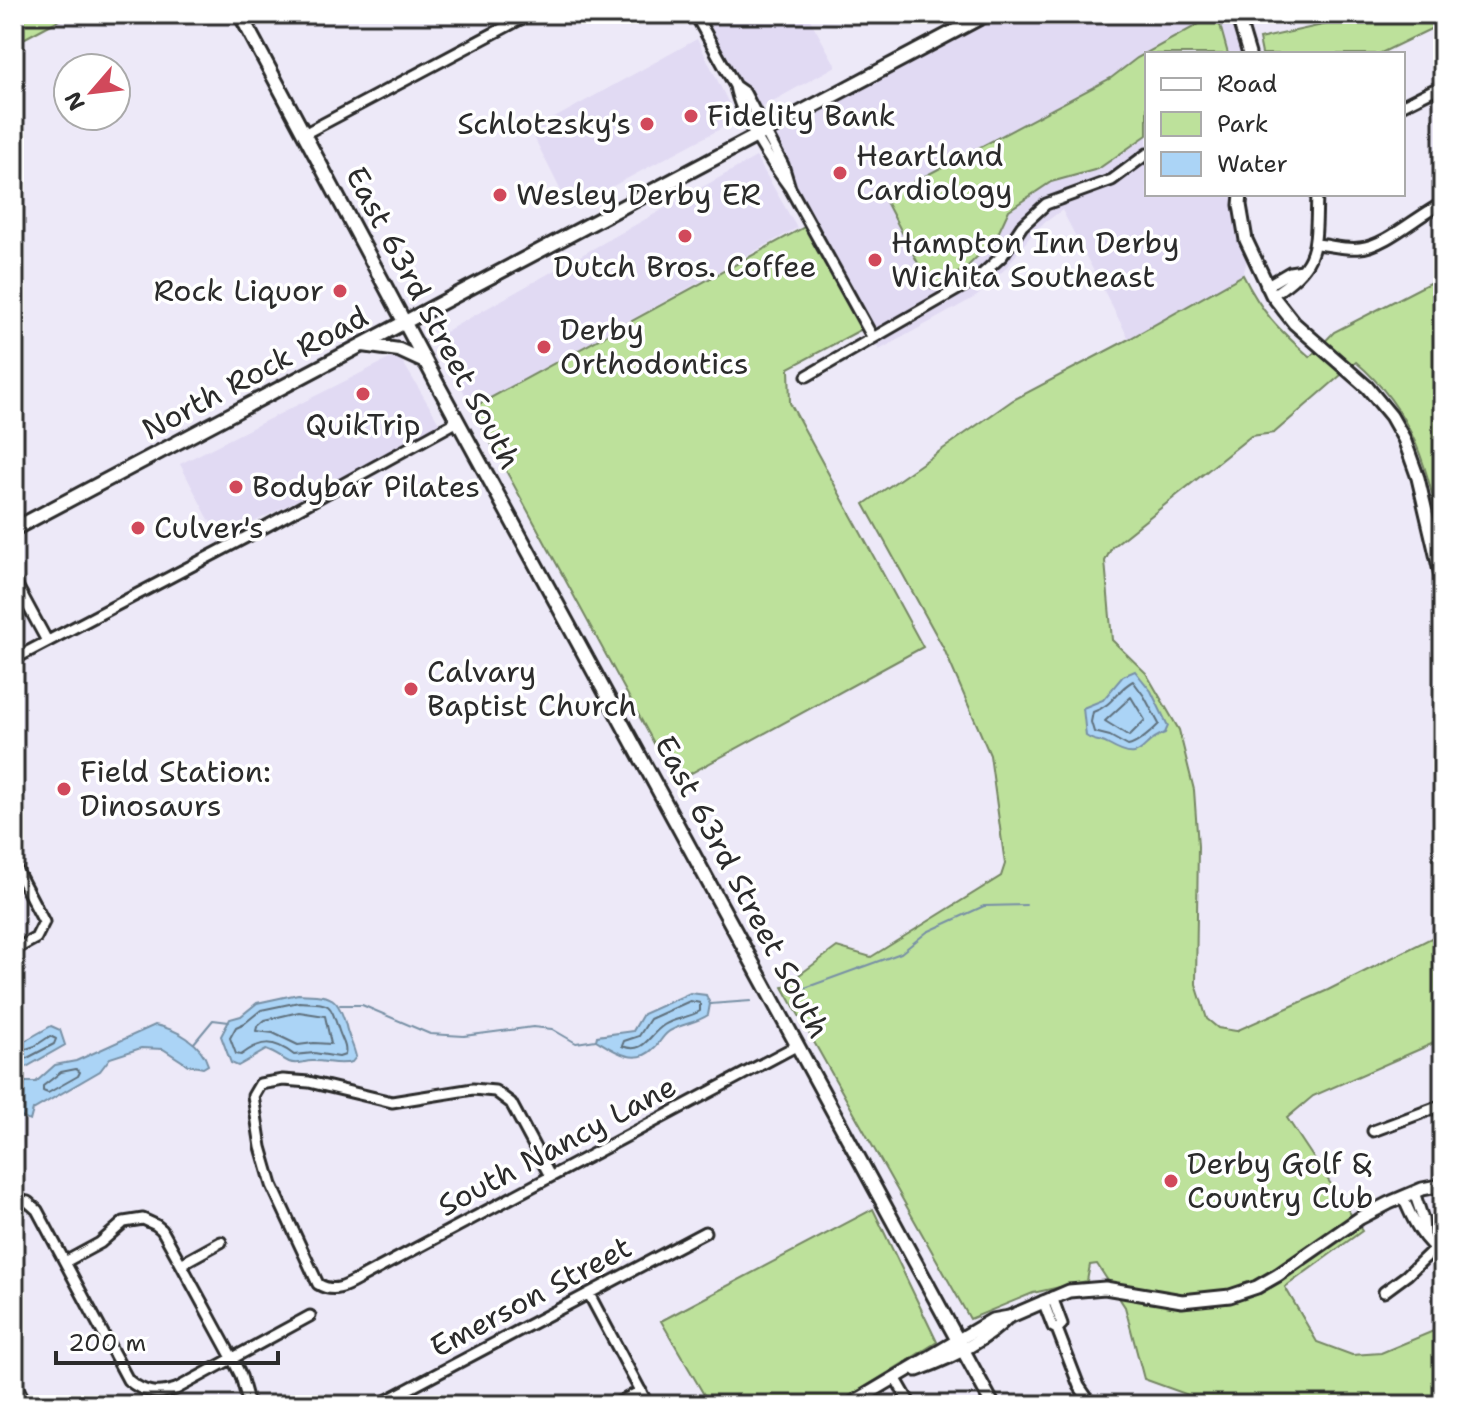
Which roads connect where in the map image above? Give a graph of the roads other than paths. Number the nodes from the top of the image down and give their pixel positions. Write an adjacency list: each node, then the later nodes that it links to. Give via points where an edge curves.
1 (240, 14): 10 (main road, East 63rd Street South)
2 (530, 14): 10 (street)
3 (695, 14): 9 (street, via 735,86 737,101)
4 (987, 14): 9 (main road, North Rock Road)
5 (1237, 14): 6 (street)
6 (1248, 52)
7 (1443, 85): 8 (street)
8 (1405, 104)
9 (762, 133): 17 (main road, North Rock Road); 18 (street, via 775,169)
10 (304, 134): 17 (main road, East 63rd Street South)
11 (1145, 155): 18 (street, via 1112,180 1046,204 979,277)
12 (1241, 196): 16 (street, via 1246,240)
13 (1317, 196): 15 (street)
14 (1443, 203): 15 (street, via 1366,247)
15 (1316, 244): 16 (street, via 1295,281)
16 (1269, 291): 25 (street, via 1294,323 1367,387 1391,416 1418,478)
17 (405, 324): 19 (main road, North Rock Road); 20 (main road, East 63rd Street South)
18 (873, 338): 21 (street)
19 (363, 345): 20 (main road, via 399,350); 23 (main road, North Rock Road)
20 (425, 362): 22 (main road, East 63rd Street South)
21 (807, 376)
22 (458, 421): 26 (street); 30 (main road, East 63rd Street South)
23 (14, 529)
24 (14, 580): 26 (street)
25 (1443, 584)
26 (47, 641): 27 (street)
27 (14, 659)
28 (14, 865): 29 (street, via 44,922 36,938)
29 (14, 950)
30 (798, 1045): 33 (street, South Nancy Lane); 46 (main road, East 63rd Street South)
31 (1443, 1105): 32 (street)
32 (1373, 1131)
33 (550, 1176): 33 (street, South Nancy Lane, via 511,1103 495,1091 473,1089 392,1102 309,1082 267,1081 253,1096 261,1147 281,1208 318,1284 328,1289 337,1289)
34 (1443, 1185): 35 (street)
35 (1408, 1195): 39 (street, via 1423,1219 1424,1234); 44 (street, via 1360,1218 1257,1287 1230,1296 1182,1301 1105,1288)
36 (18, 1200): 40 (street, via 37,1210)
37 (705, 1232): 43 (street, Emerson Street)
38 (221, 1242): 41 (street)
39 (1439, 1252): 42 (street)
40 (65, 1262): 41 (street, via 136,1219 162,1230); 47 (street, via 128,1380 148,1392 176,1389)
41 (181, 1264): 47 (street)
42 (1384, 1292)
43 (591, 1298): 50 (street); 53 (street, Emerson Street)
44 (1048, 1299): 46 (street); 59 (street, via 1062,1324 1057,1329 1079,1386)
45 (310, 1316): 47 (street)
46 (960, 1344): 48 (street, via 934,1364); 58 (main road, East 63rd Street South)
47 (233, 1359): 52 (street)
48 (901, 1376): 56 (street); 57 (street)
49 (14, 1381): 51 (street)
50 (641, 1391): 54 (street); 55 (street)
51 (27, 1405)
52 (249, 1405)
53 (378, 1405)
54 (614, 1405)
55 (648, 1405)
56 (849, 1405)
57 (911, 1405)
58 (993, 1405)
59 (1092, 1405)

